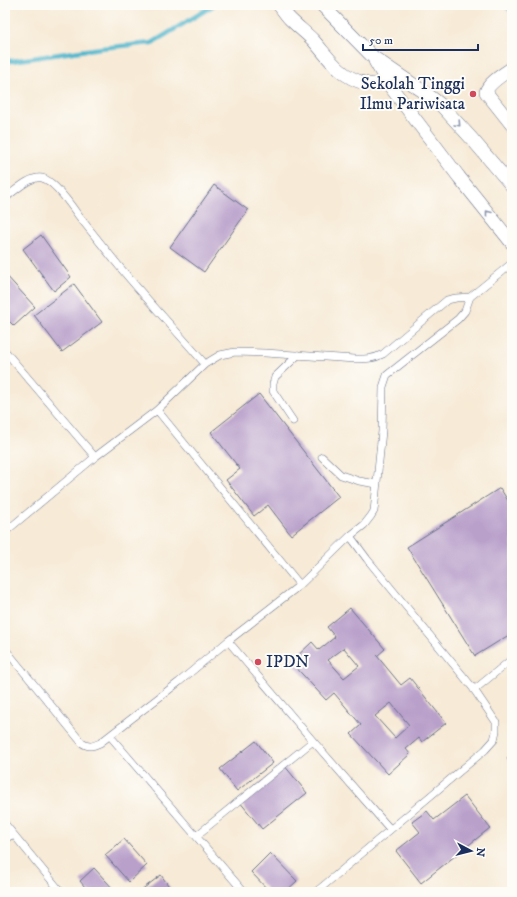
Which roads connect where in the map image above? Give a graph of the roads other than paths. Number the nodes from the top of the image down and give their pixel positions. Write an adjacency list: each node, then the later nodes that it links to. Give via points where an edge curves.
1 (279, 5): 4 (street, via 342,72 368,84)
2 (322, 5): 4 (street)
3 (512, 68): 5 (street, via 492,82 486,92)
4 (392, 78): 6 (street, one-way to 6, via 427,94 441,106); 8 (street, one-way to 4, via 459,176)
5 (512, 125)
6 (512, 186)
7 (5, 198): 13 (lane, via 23,184 38,178 48,182 64,196 114,261)
8 (512, 243)
9 (512, 263): 10 (lane)
10 (470, 297): 12 (lane, via 447,300 380,356 367,359); 18 (lane, via 465,311 458,318 387,375 383,387)
11 (5, 352): 16 (lane)
12 (298, 355): 13 (lane, via 235,352 220,355); 15 (lane, via 275,377 273,384 273,391)
13 (205, 364): 14 (lane)
14 (157, 410): 16 (lane); 21 (lane)
15 (293, 421)
16 (95, 457): 19 (lane)
17 (322, 457): 18 (lane, via 341,475 359,482)
18 (377, 484): 20 (lane, via 374,511 364,525)
19 (5, 532)
20 (350, 536): 21 (lane); 25 (lane)
21 (300, 585): 22 (lane)
22 (228, 641): 26 (lane); 27 (lane)
23 (5, 649): 26 (lane, via 82,743 93,746)
24 (512, 659): 25 (lane)
25 (474, 690): 29 (lane, via 496,722 494,740)
26 (110, 736): 31 (lane)
27 (313, 741): 29 (lane); 31 (lane)
28 (5, 824): 30 (lane)
29 (390, 829): 35 (lane)
30 (13, 834): 32 (lane); 33 (lane)
31 (196, 836): 34 (lane)
32 (5, 839)
33 (61, 892)
34 (244, 892)
35 (316, 892)

